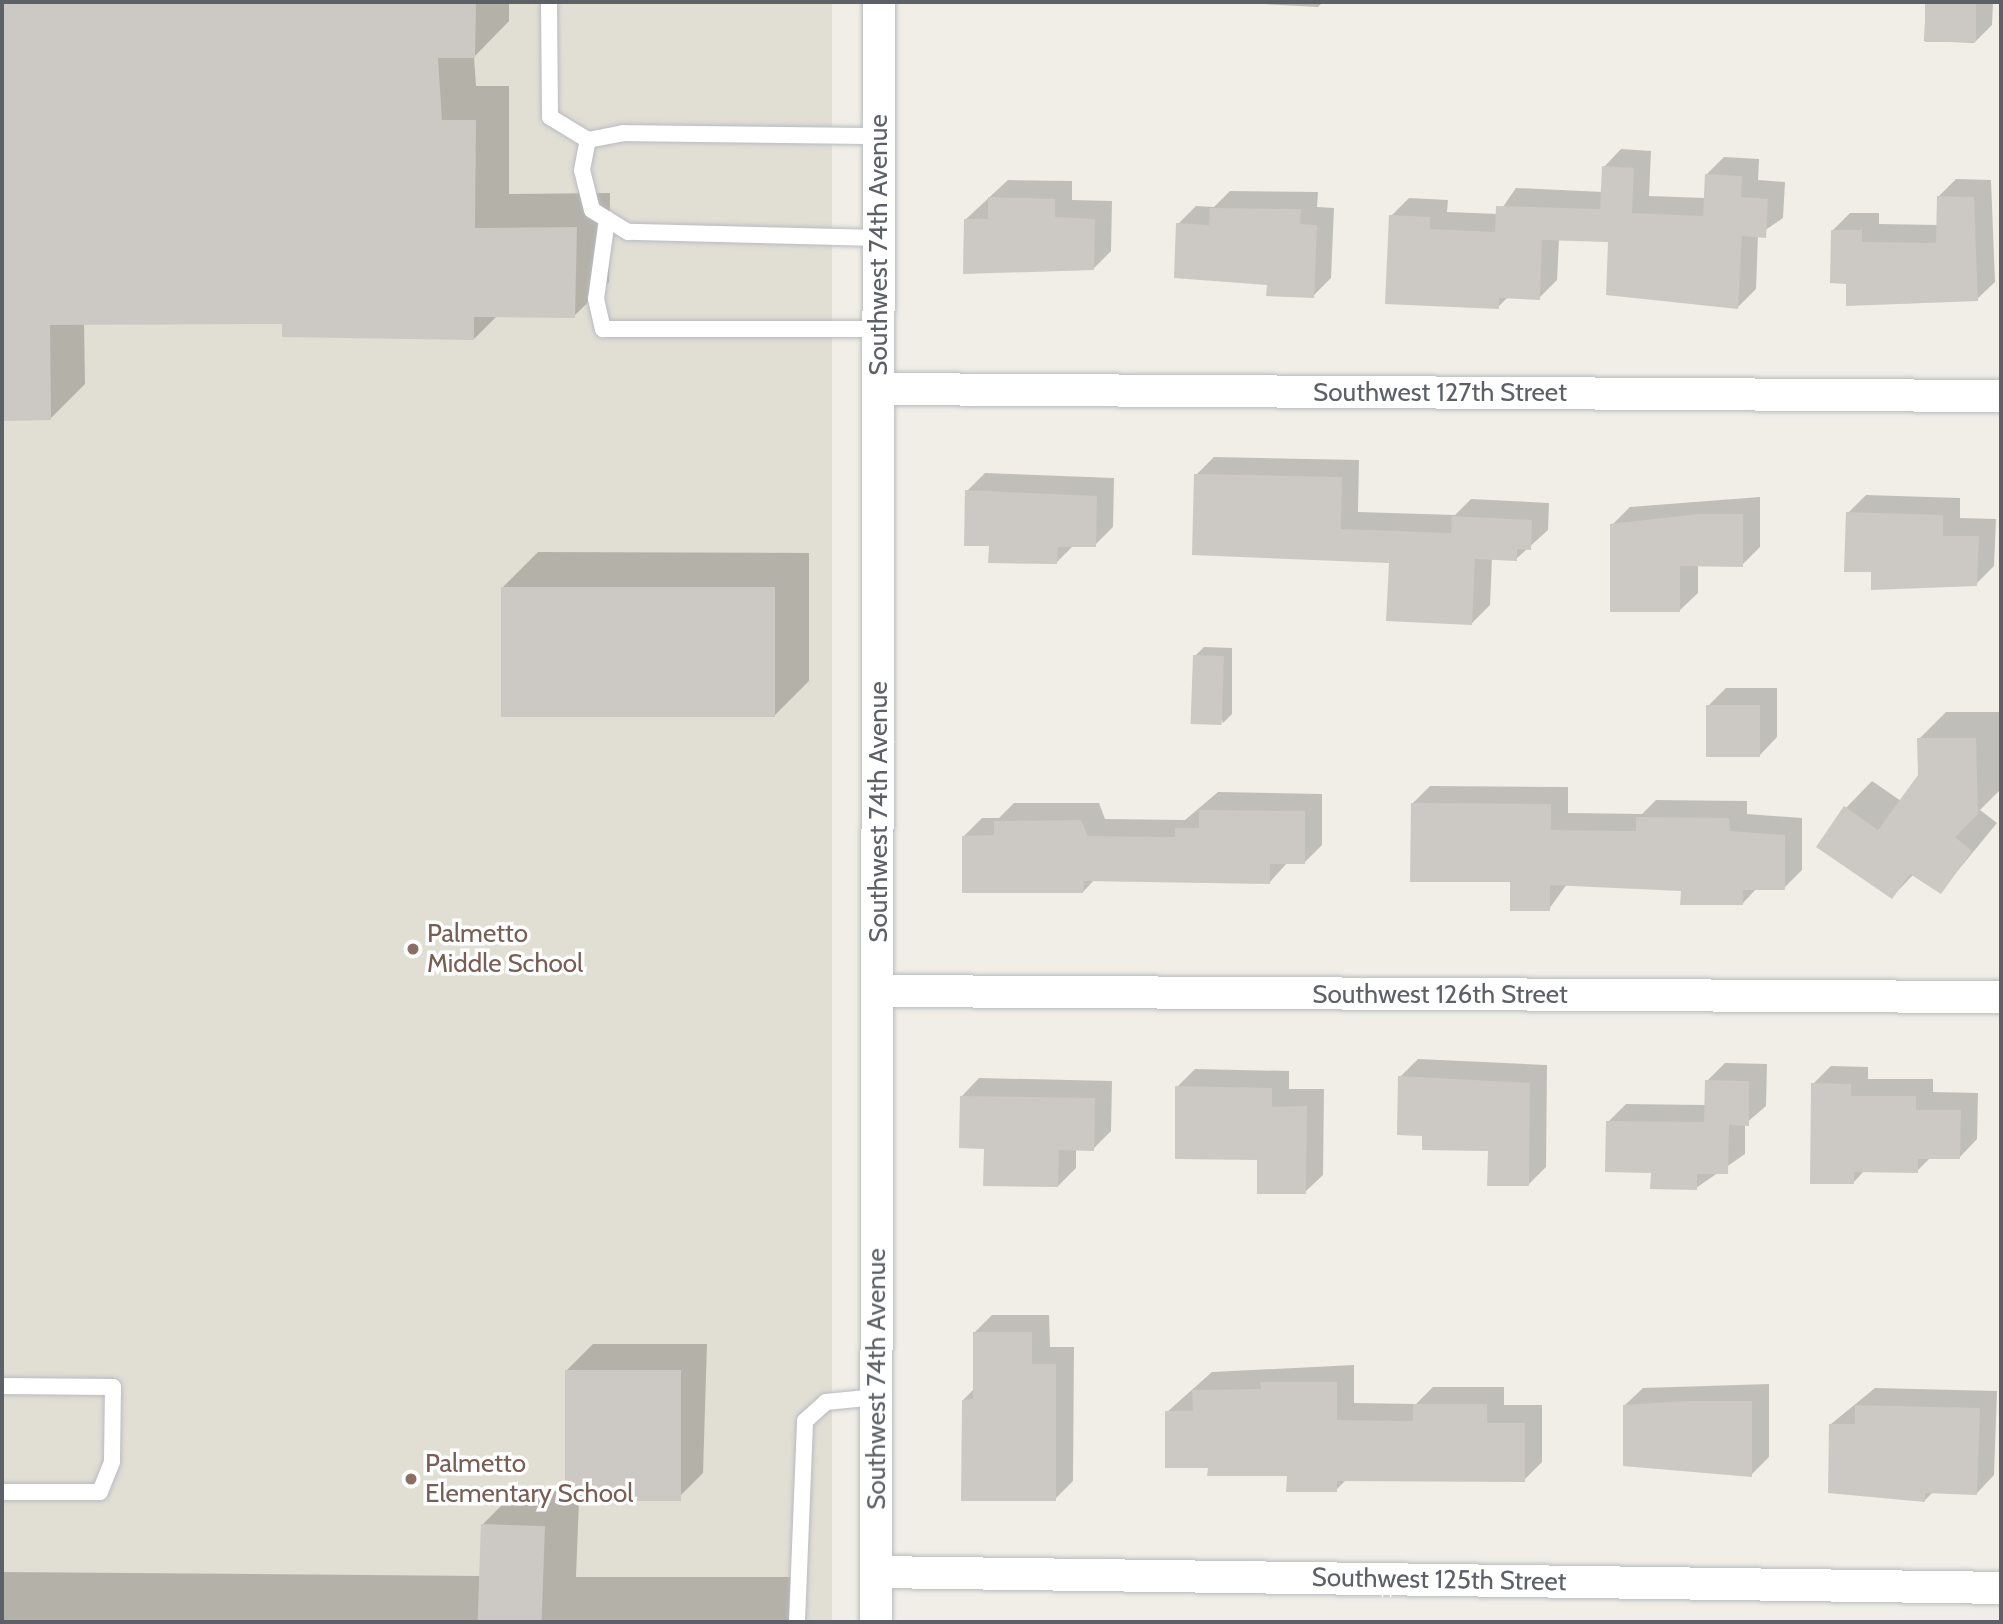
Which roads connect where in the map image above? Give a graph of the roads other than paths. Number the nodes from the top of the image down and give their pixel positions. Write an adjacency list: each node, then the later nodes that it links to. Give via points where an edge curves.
1 (548, 2): 4 (lane, via 550,117)
2 (879, 2): 3 (street, Southwest 74th Avenue)
3 (879, 136): 4 (lane, via 623,133); 6 (street, Southwest 74th Avenue)
4 (588, 140): 5 (lane, via 582,170 592,209)
5 (607, 219): 6 (lane, via 628,232); 7 (lane, via 596,299 603,329)
6 (879, 238): 7 (street, Southwest 74th Avenue)
7 (878, 329): 8 (street, Southwest 74th Avenue)
8 (879, 389): 9 (street, Southwest 127th Street); 10 (street, Southwest 74th Avenue)
9 (2001, 396)
10 (879, 992): 11 (street, Southwest 126th Street); 13 (street, Southwest 74th Avenue)
11 (2001, 997)
12 (2, 1386): 14 (lane, via 113,1387 112,1462 100,1492)
13 (877, 1397): 15 (street, Southwest 74th Avenue); 17 (lane, via 826,1402 805,1421)
14 (2, 1492)
15 (876, 1572): 16 (street, Southwest 125th Street); 18 (street, Southwest 74th Avenue)
16 (2001, 1588)
17 (797, 1622)
18 (876, 1622)

